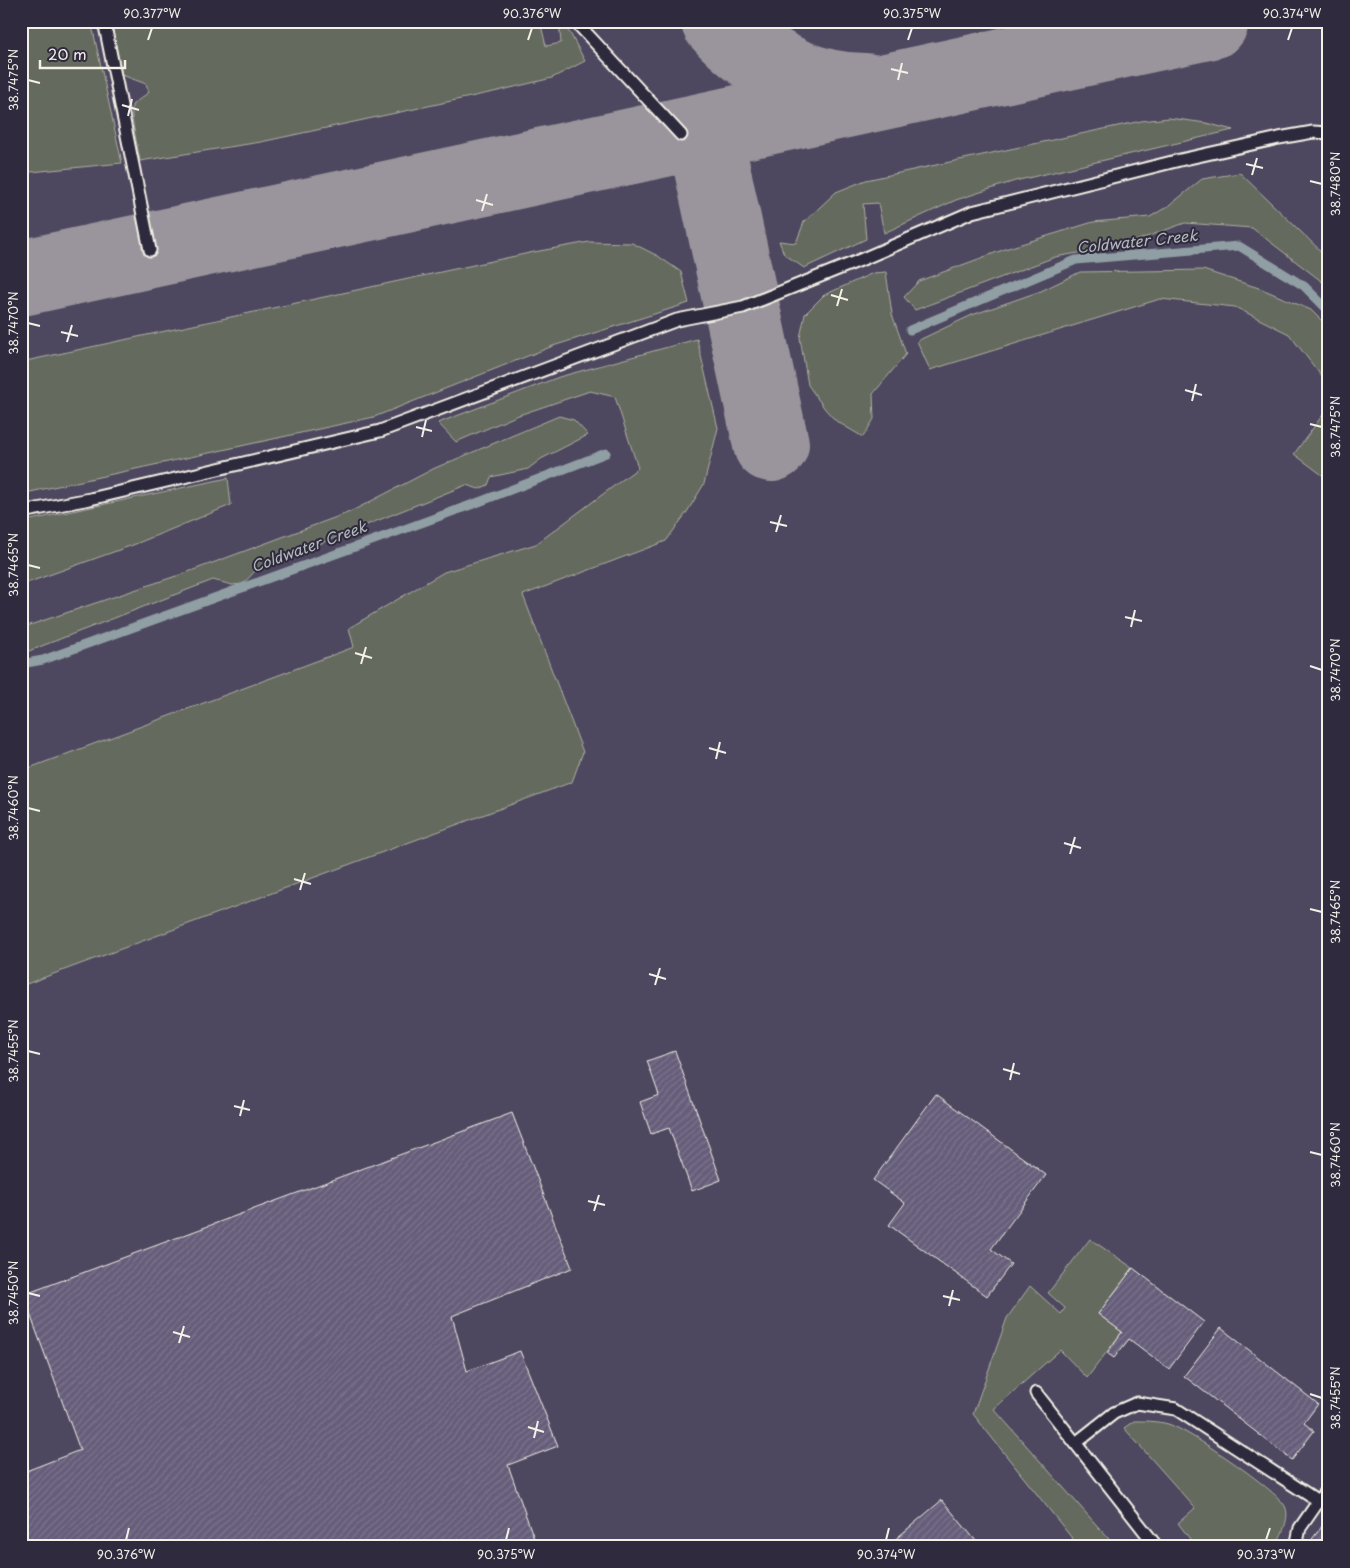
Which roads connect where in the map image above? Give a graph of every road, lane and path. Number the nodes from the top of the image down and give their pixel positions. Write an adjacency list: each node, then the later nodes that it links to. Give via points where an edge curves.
1 (104, 21): 5 (lane)
2 (575, 21): 4 (lane)
3 (1329, 133): 6 (lane, via 1313,132 1279,138 972,212 743,306 677,320 380,431)
4 (681, 135)
5 (150, 250)
6 (21, 512)
7 (1036, 1393): 8 (lane)
8 (1076, 1443): 10 (lane, via 1114,1412 1137,1403 1176,1409); 11 (lane)
9 (1329, 1486): 10 (lane)
10 (1318, 1501): 12 (lane, via 1300,1528)
11 (1157, 1547)
12 (1296, 1547)

